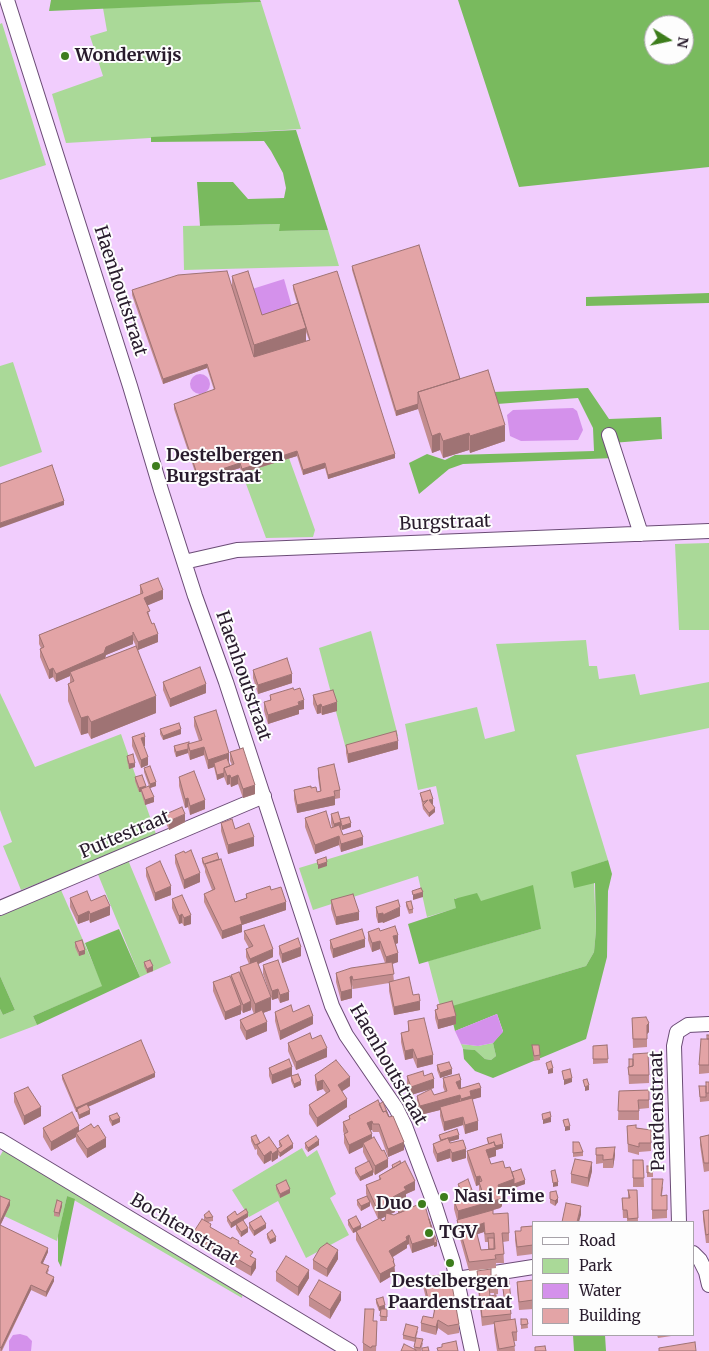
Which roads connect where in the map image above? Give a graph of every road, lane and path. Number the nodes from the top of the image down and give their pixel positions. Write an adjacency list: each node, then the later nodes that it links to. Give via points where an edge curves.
1 (7, 0): 5 (street, Haenhoutstraat)
2 (609, 435): 4 (street)
3 (709, 531): 4 (street, Burgstraat)
4 (641, 534): 5 (street, Burgstraat, via 237,550)
5 (184, 562): 6 (street, Haenhoutstraat)
6 (264, 796): 7 (street, Puttestraat); 13 (street, Haenhoutstraat, via 332,1006 346,1035 405,1126)
7 (0, 908)
8 (709, 1024): 10 (street, Paardenstraat, via 688,1025 677,1032 674,1046)
9 (0, 1140): 15 (street, Bochtenstraat)
10 (679, 1221)
11 (694, 1254): 14 (street, via 706,1272)
12 (532, 1268): 13 (street)
13 (457, 1278): 16 (street, Haenhoutstraat)
14 (709, 1286)
15 (350, 1351)
16 (472, 1351)

